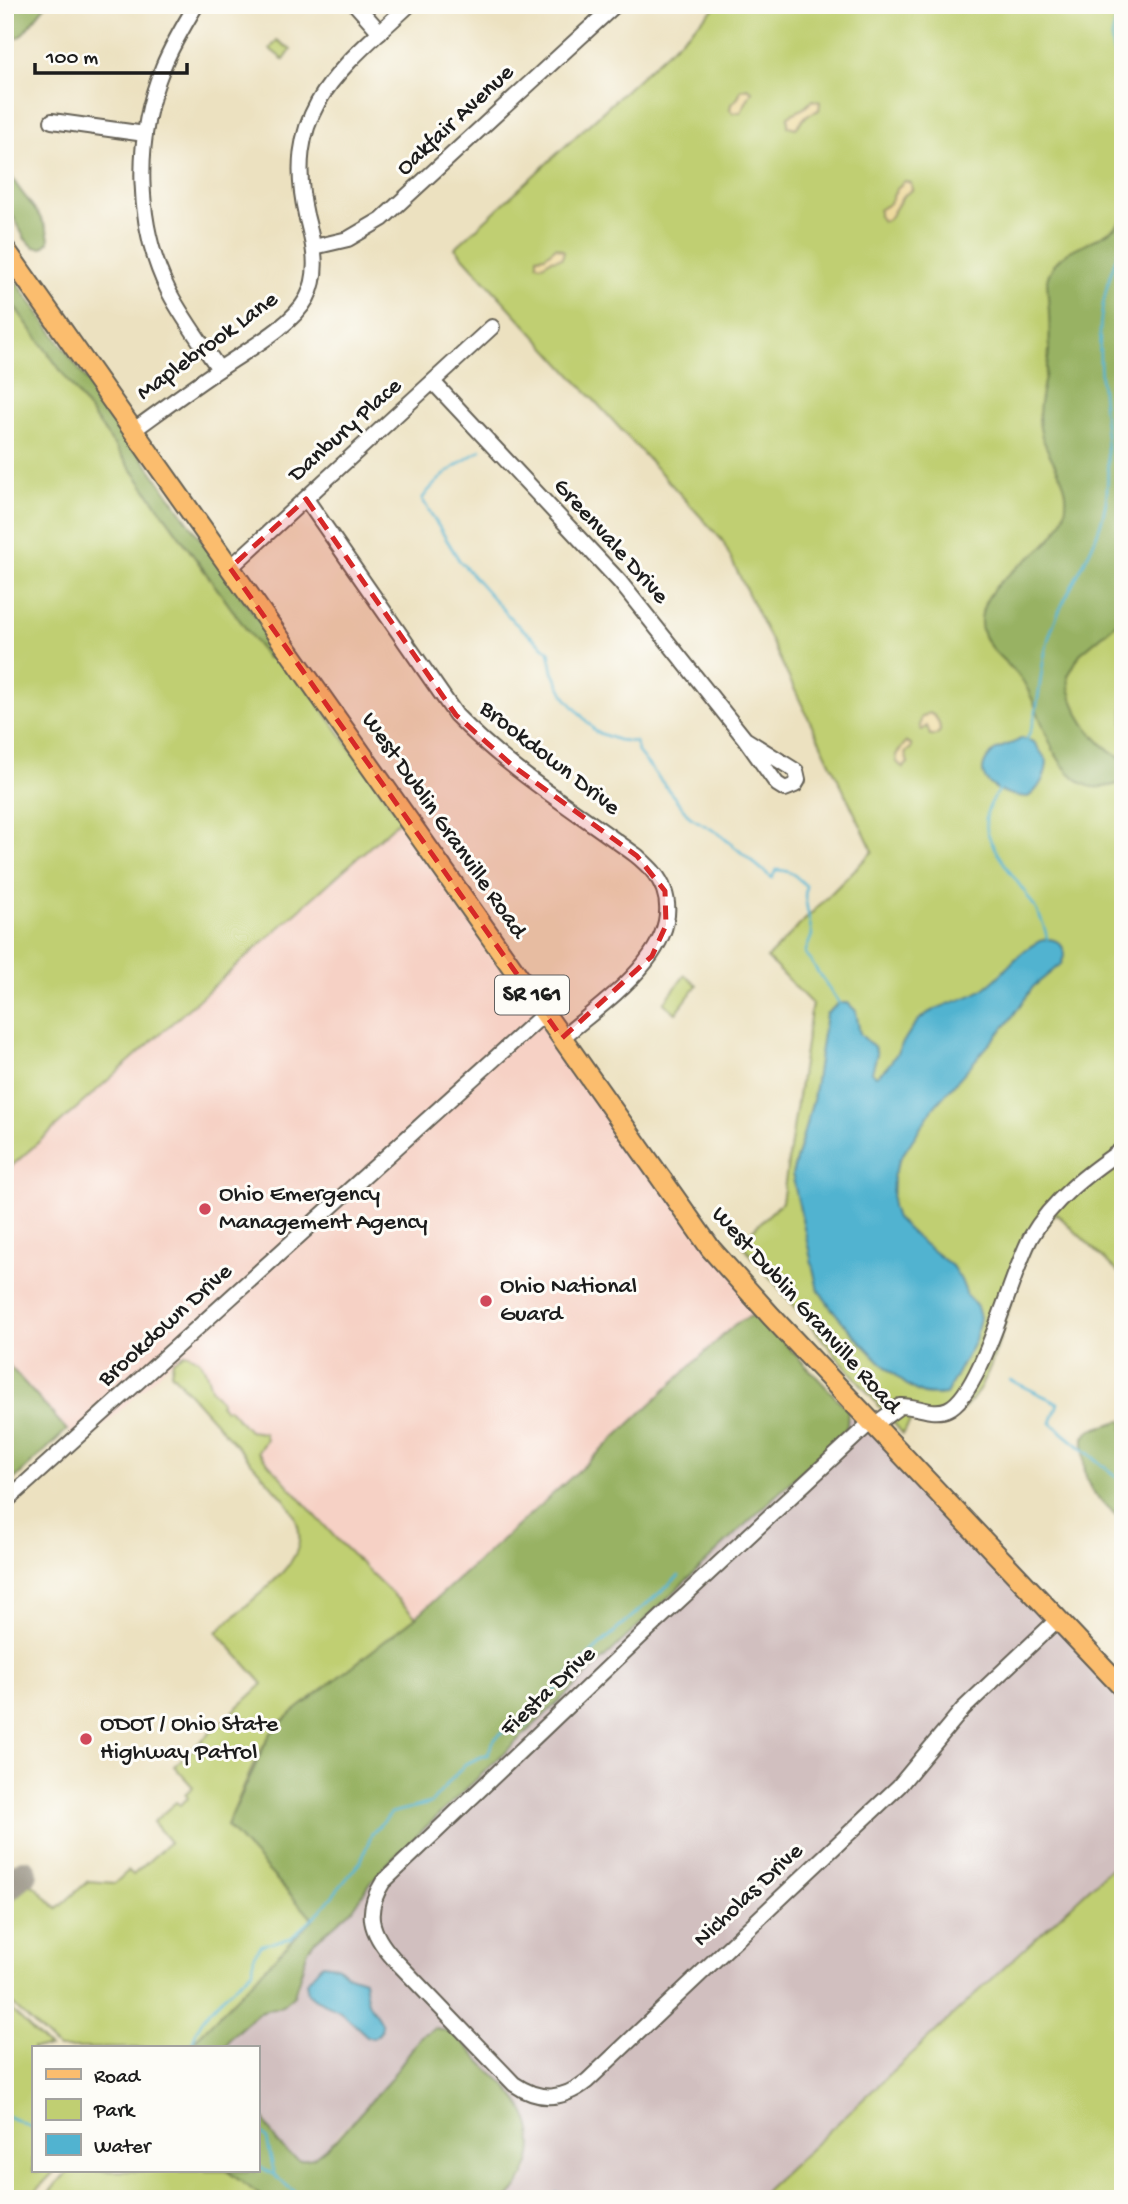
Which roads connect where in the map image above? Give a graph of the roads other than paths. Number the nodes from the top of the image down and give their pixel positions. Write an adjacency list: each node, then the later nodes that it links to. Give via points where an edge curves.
1 (196, 5): 7 (street, via 164,65)
2 (356, 5): 5 (street)
3 (409, 5): 5 (street, Maplebrook Lane)
4 (615, 5): 8 (street, Oakfair Avenue, via 382,219 348,239)
5 (380, 32): 8 (street, Maplebrook Lane, via 333,78 307,126 300,180)
6 (52, 121): 7 (street)
7 (145, 134): 11 (street, via 143,194 155,257 176,303)
8 (314, 247): 11 (street, Maplebrook Lane, via 312,283 300,308)
9 (5, 249): 13 (main road, West Dublin Granville Road / SR 161)
10 (492, 327): 12 (street, Danbury Place)
11 (219, 369): 13 (street, Maplebrook Lane)
12 (433, 382): 14 (street, Danbury Place); 16 (street, Greenvale Drive, via 620,582)
13 (134, 430): 15 (main road, West Dublin Granville Road / SR 161)
14 (306, 499): 15 (street, Danbury Place); 18 (street, Brookdown Drive, via 456,715 503,758 637,856 655,872 665,891 666,925 652,956)
15 (230, 568): 17 (main road, West Dublin Granville Road / SR 161)
16 (745, 739)
17 (545, 1013): 18 (main road, West Dublin Granville Road / SR 161); 21 (street, Brookdown Drive)
18 (562, 1038): 20 (main road, West Dublin Granville Road / SR 161, via 711,1249)
19 (1123, 1149): 20 (street, Fiesta Drive, via 1073,1187 1038,1226 1016,1269 994,1333 957,1402 942,1411 900,1406)
20 (873, 1423): 22 (main road, West Dublin Granville Road / SR 161); 24 (street, Fiesta Drive, via 383,1882 371,1904 377,1939)
21 (5, 1503)
22 (1058, 1619): 23 (main road, West Dublin Granville Road / SR 161); 24 (street, Nicholas Drive, via 963,1709 899,1786 577,2089 549,2098 523,2090)
23 (1123, 1688)
24 (451, 2019)

